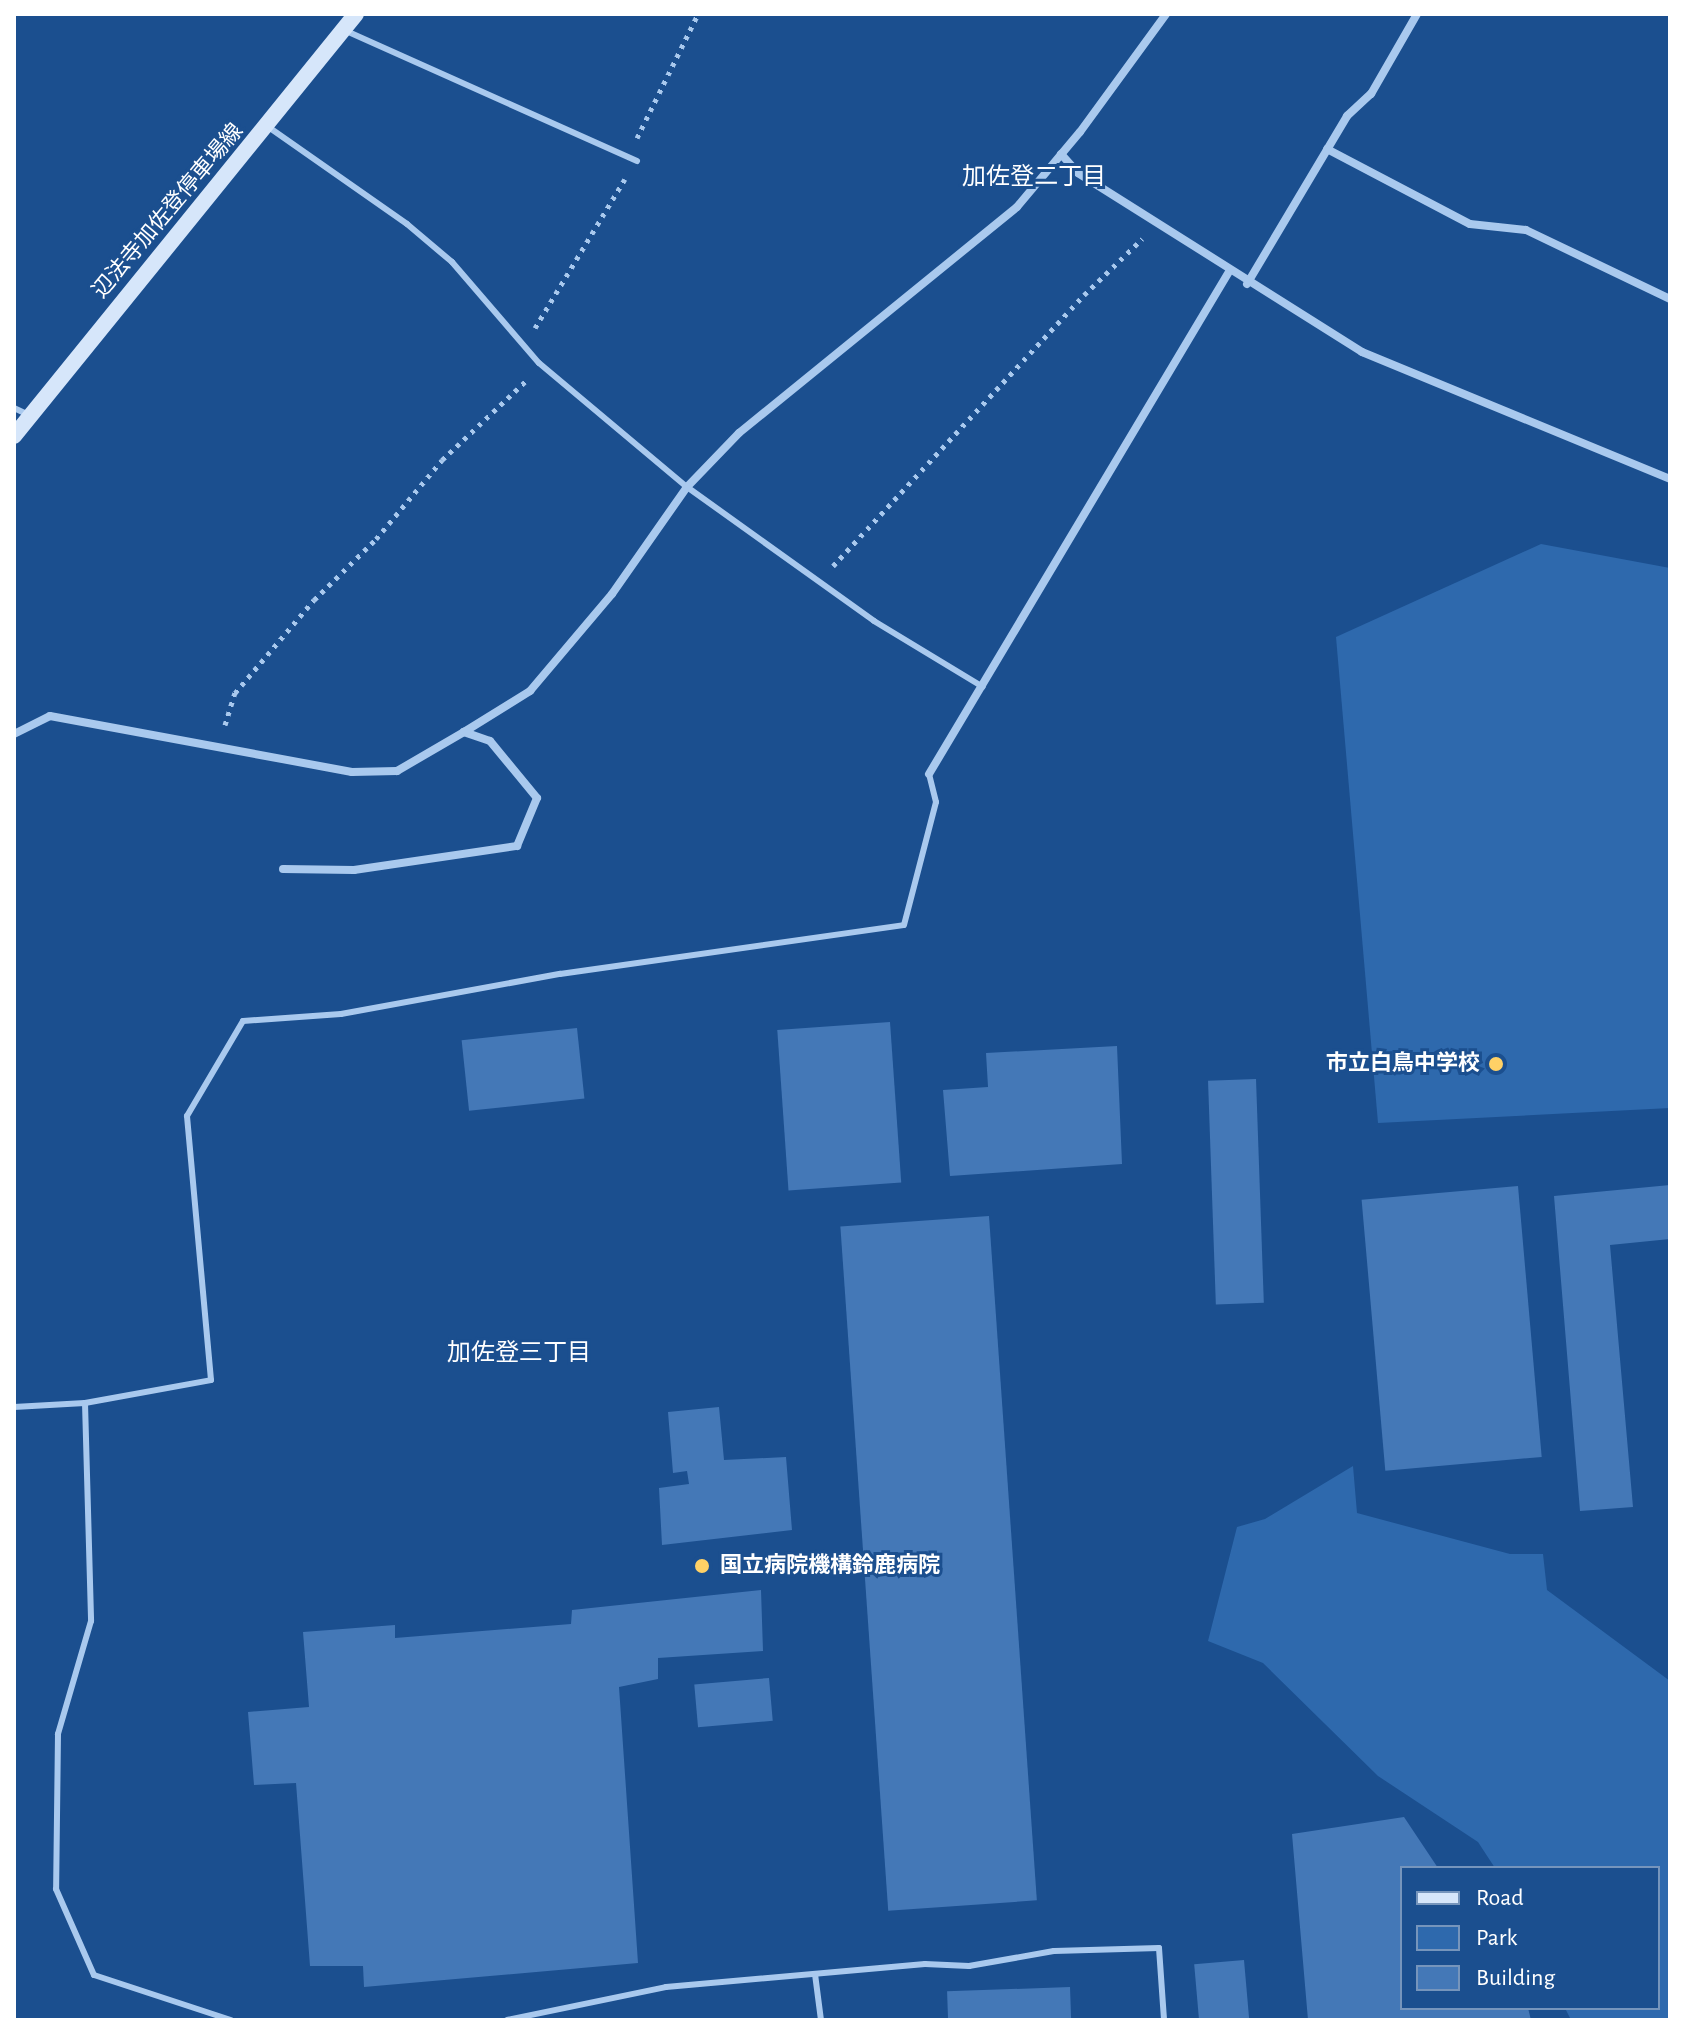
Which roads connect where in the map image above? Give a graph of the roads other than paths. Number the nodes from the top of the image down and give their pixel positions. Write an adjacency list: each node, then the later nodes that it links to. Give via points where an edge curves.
1 (356, 14): 4 (main road, 辺法寺加佐登停車場線)
2 (1166, 14): 7 (street)
3 (1417, 14): 6 (street, via 1371,94 1347,116)
4 (344, 30): 5 (main road, 辺法寺加佐登停車場線); 8 (lane)
5 (267, 126): 13 (main road, 辺法寺加佐登停車場線); 16 (lane, via 452,262 539,363)
6 (1327, 149): 10 (street); 11 (street, via 1470,224 1526,230)
7 (1061, 154): 9 (street, via 1078,173); 16 (street, via 1017,207 739,433)
8 (637, 161)
9 (1230, 270): 10 (street); 17 (street)
10 (1247, 284): 15 (street, via 1362,352)
11 (1670, 299)
12 (14, 408): 13 (lane)
13 (30, 416): 14 (main road, 辺法寺加佐登停車場線)
14 (14, 436)
15 (1670, 479)
16 (687, 487): 17 (lane, via 819,582); 18 (street, via 570,647 530,691)
17 (983, 687): 20 (street)
18 (464, 732): 19 (street, via 397,771 352,772 50,716); 21 (street, via 490,741 537,798 517,846 354,870)
19 (14, 734)
20 (929, 774): 22 (lane, via 936,802 904,925 560,974 341,1014 243,1021 187,1116 211,1380)
21 (283, 869)
22 (85, 1403): 23 (lane); 25 (lane, via 91,1621 58,1734 56,1889 94,1975)
23 (14, 1407)
24 (815, 1974): 26 (lane, via 666,1987); 27 (lane); 28 (lane, via 925,1964 969,1966 1054,1951 1159,1948)
25 (231, 2020)
26 (507, 2020)
27 (821, 2020)
28 (1164, 2020)

